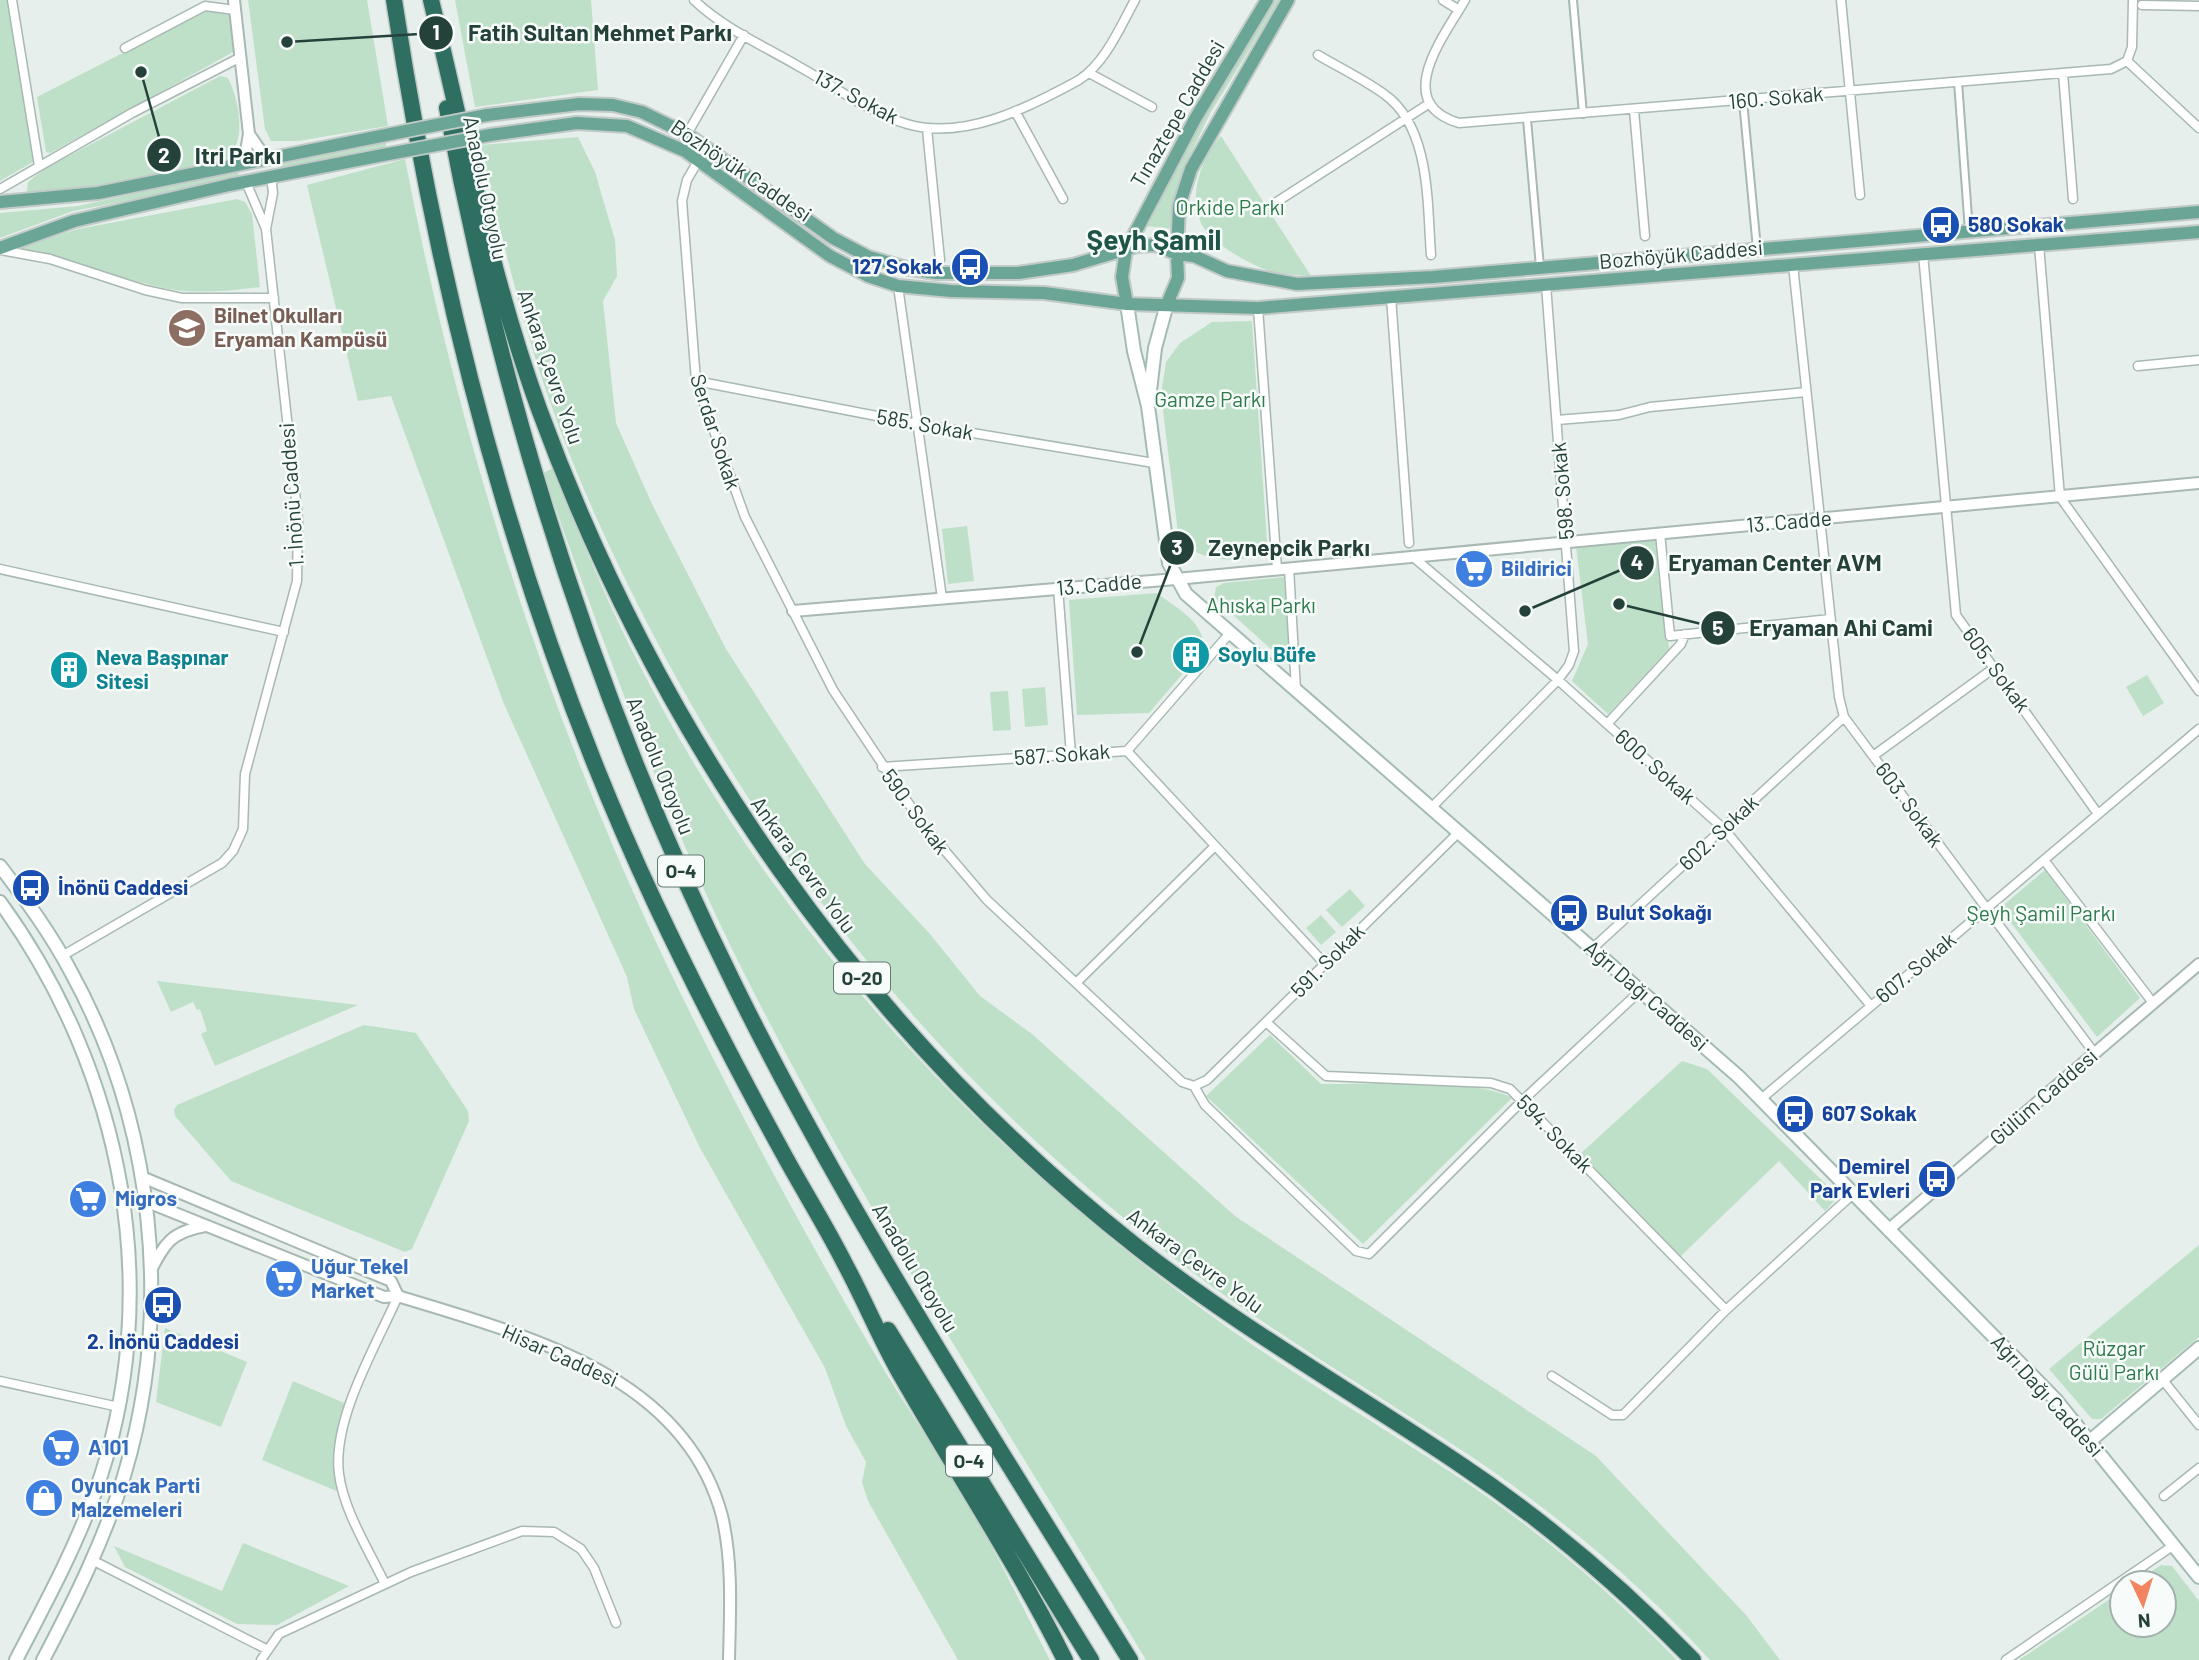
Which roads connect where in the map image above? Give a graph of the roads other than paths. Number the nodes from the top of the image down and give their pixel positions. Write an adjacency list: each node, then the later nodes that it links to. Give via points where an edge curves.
1 (12, 0): 41 (street)
2 (394, 0): 140 (highway, via 449,292 499,480 544,622 655,903 732,1058)
3 (431, 0): 167 (highway, Anadolu Otoyolu / O-4, via 462,188 508,383 576,606 648,794 733,983 845,1191); 168 (highway, Ankara Çevre Yolu / O-20, via 515,335 579,509 684,723 736,810 830,940 949,1076 1062,1185 1217,1306 1510,1501 1604,1575)
4 (694, 0): 17 (street, 137. Sokak)
5 (1135, 0): 22 (street, 137. Sokak)
6 (1266, 0): 59 (main road, Tınaztepe Caddesi, via 1195,118)
7 (1288, 0): 60 (main road, Tınaztepe Caddesi, via 1191,169 1180,206)
8 (1443, 0): 16 (street)
9 (1465, 0): 16 (street)
10 (1573, 0): 31 (street)
11 (1841, 0): 25 (street)
12 (2133, 0): 21 (street, via 2132,47)
13 (234, 5): 18 (street, via 205,5); 20 (street)
14 (2143, 5): 15 (street)
15 (2199, 6)
16 (1460, 10): 27 (street, via 1426,73)
17 (744, 35): 35 (street, 137. Sokak, via 887,116); 37 (street)
18 (125, 48)
19 (1318, 55): 33 (street, via 1386,95)
20 (241, 57): 36 (street); 41 (street)
21 (2127, 61): 23 (street, 160. Sokak, via 2115,68); 34 (street)
22 (1089, 73): 28 (street); 30 (street, 137. Sokak)
23 (2063, 73): 24 (street, 160. Sokak); 48 (street)
24 (1958, 82): 25 (street, 160. Sokak); 53 (street)
25 (1850, 92): 26 (street, 160. Sokak); 46 (street)
26 (1743, 101): 29 (street, 160. Sokak); 58 (street)
27 (1430, 103): 32 (street, 160. Sokak, via 1459,123); 33 (street)
28 (1152, 107)
29 (1634, 110): 31 (street, 160. Sokak); 55 (street)
30 (1015, 111): 35 (street, 137. Sokak, via 972,124); 47 (street)
31 (1583, 114): 32 (street, 160. Sokak)
32 (1527, 119): 65 (street)
33 (1405, 120): 50 (street); 62 (street, via 1421,152)
34 (2199, 128)
35 (927, 129): 63 (street)
36 (249, 134): 38 (street); 40 (street)
37 (687, 135): 38 (main road, Bozhöyük Caddesi, bridge, via 655,117 613,105 567,105 487,115); 59 (main road, Bozhöyük Caddesi, via 833,238 889,264 936,273 1018,273 1073,265)
38 (265, 157): 40 (main road, Bozhöyük Caddesi); 42 (main road)
39 (698, 161): 42 (main road, Bozhöyük Caddesi, bridge, via 654,135 607,123 576,123); 67 (main road, Bozhöyük Caddesi, via 830,256); 75 (street, Serdar Sokak, via 682,201)
40 (244, 162): 43 (main road); 49 (main road, Bozhöyük Caddesi, via 98,193)
41 (39, 166): 44 (street)
42 (271, 176): 43 (main road, Bozhöyük Caddesi); 52 (street, via 273,193)
43 (246, 182): 52 (street); 57 (main road, Bozhöyük Caddesi, via 74,221)
44 (9, 184): 45 (street); 49 (street)
45 (0, 189)
46 (1860, 195)
47 (1063, 198)
48 (2073, 199)
49 (7, 202)
50 (1272, 205)
51 (2199, 212): 53 (main road, Bozhöyük Caddesi)
52 (266, 229): 69 (street, 1. İnönü Caddesi)
53 (1969, 231): 58 (main road, Bozhöyük Caddesi)
54 (2199, 232): 56 (main road, Bozhöyük Caddesi)
55 (1645, 236)
56 (2039, 245): 61 (main road, Bozhöyük Caddesi); 82 (street)
57 (0, 249): 69 (street, via 183,298)
58 (1757, 249): 65 (main road, Bozhöyük Caddesi)
59 (1126, 250): 60 (main road, via 1154,245); 70 (main road, via 1122,277)
60 (1177, 254): 65 (main road, Bozhöyük Caddesi, via 1227,271 1297,284); 71 (main road, via 1178,278)
61 (1923, 254): 64 (main road, Bozhöyük Caddesi); 83 (street, 605. Sokak)
62 (1431, 255)
63 (940, 260)
64 (1793, 265): 66 (main road, Bozhöyük Caddesi); 76 (street, 603. Sokak)
65 (1540, 268)
66 (1546, 285): 68 (main road, Bozhöyük Caddesi); 78 (street, 598. Sokak)
67 (898, 286): 70 (main road, Bozhöyük Caddesi, via 1044,293); 79 (street)
68 (1391, 297): 72 (main road, Bozhöyük Caddesi); 87 (street)
69 (274, 298): 96 (street, 1. İnönü Caddesi, via 300,537 297,582)
70 (1128, 304): 71 (main road); 77 (main road, Ağrı Dağı Caddesi)
71 (1167, 304): 72 (main road, Bozhöyük Caddesi); 77 (main road, Ağrı Dağı Caddesi, via 1155,348)
72 (1258, 308): 89 (street)
73 (2199, 360): 74 (street)
74 (2138, 366)
75 (696, 381): 79 (street, 585. Sokak); 94 (street, Serdar Sokak, via 741,507)
76 (1806, 392): 78 (street); 84 (street, 603. Sokak)
77 (1148, 406): 80 (main road, Ağrı Dağı Caddesi)
78 (1557, 420): 86 (street, 598. Sokak)
79 (918, 425): 80 (street, 585. Sokak); 93 (street)
80 (1154, 463): 91 (main road, Ağrı Dağı Caddesi, via 1169,563)
81 (2199, 483): 82 (street, 13. Cadde)
82 (2060, 497): 83 (street, 13. Cadde); 102 (street)
83 (1945, 507): 84 (street, 13. Cadde); 99 (street, 605. Sokak, via 1956,615)
84 (1818, 519): 85 (street, 13. Cadde); 95 (street, 603. Sokak)
85 (1660, 533): 86 (street, 13. Cadde); 98 (street, via 1670,636)
86 (1567, 542): 88 (street, 13. Cadde); 100 (street, 598. Sokak, via 1575,646)
87 (1409, 543)
88 (1412, 556): 89 (street, 13. Cadde); 100 (street, 600. Sokak)
89 (1283, 568): 91 (street, 13. Cadde); 101 (street)
90 (0, 569): 96 (street)
91 (1176, 579): 92 (street, 13. Cadde); 97 (main road, Ağrı Dağı Caddesi, via 1186,594)
92 (1058, 588): 93 (street, 13. Cadde); 107 (street)
93 (942, 598): 94 (street, 13. Cadde)
94 (793, 611): 109 (street, 590. Sokak, via 833,690)
95 (1830, 619): 98 (street); 103 (street, 603. Sokak)
96 (284, 632): 120 (street, 1. İnönü Caddesi, via 245,774 240,838 222,863)
97 (1230, 633): 101 (main road, Ağrı Dağı Caddesi); 106 (street, 587. Sokak)
98 (1685, 634): 104 (street, via 1681,644)
99 (1994, 668): 108 (street); 111 (street, 605. Sokak)
100 (1558, 680): 104 (street, 600. Sokak); 110 (street, 598. Sokak)
101 (1296, 690): 110 (main road, Ağrı Dağı Caddesi)
102 (2199, 691)
103 (1844, 717): 108 (street, 603. Sokak); 112 (street, 602. Sokak)
104 (1607, 724): 112 (street, 600. Sokak)
105 (2199, 729): 111 (street, 607. Sokak)
106 (1127, 751): 107 (street, 587. Sokak); 114 (street)
107 (1071, 755): 109 (street, 587. Sokak)
108 (1873, 756): 118 (street, 603. Sokak)
109 (882, 767): 123 (street, 590. Sokak, via 957,867)
110 (1431, 808): 113 (main road, Ağrı Dağı Caddesi)
111 (2098, 814): 115 (street, 607. Sokak)
112 (1724, 829): 119 (street, 602. Sokak); 126 (street, 600. Sokak)
113 (1459, 832): 119 (main road, Ağrı Dağı Caddesi); 121 (street, 591. Sokak)
114 (1215, 846): 121 (street); 123 (street)
115 (2043, 860): 118 (street, 607. Sokak); 125 (street)
116 (0, 866): 120 (main road)
117 (0, 902): 133 (main road, via 39,960 75,1030 95,1082)
118 (1986, 909): 126 (street, 607. Sokak); 128 (street, 603. Sokak)
119 (1592, 949): 124 (main road, Ağrı Dağı Caddesi)
120 (62, 956): 132 (main road, via 114,1069)
121 (1325, 964): 127 (street, 591. Sokak)
122 (2199, 964): 125 (street, Gülüm Caddesi)
123 (1076, 983): 129 (street, 590. Sokak, via 1182,1082)
124 (1640, 990): 130 (main road, Ağrı Dağı Caddesi); 131 (street)
125 (2153, 1003): 128 (street, Gülüm Caddesi)
126 (1871, 1006): 130 (street, 607. Sokak)
127 (1266, 1022): 129 (street, 591. Sokak, via 1207,1080); 131 (street, 594. Sokak, via 1326,1076 1491,1083 1510,1089)
128 (2095, 1054): 138 (street, Gülüm Caddesi)
129 (1194, 1086): 131 (street, 590. Sokak, via 1205,1105 1356,1251 1369,1254)
130 (1761, 1099): 134 (main road, Ağrı Dağı Caddesi)
131 (1522, 1101): 144 (street, 594. Sokak)
132 (142, 1177): 133 (main road); 135 (main road); 139 (street, Hisar Caddesi)
133 (121, 1179): 136 (main road)
134 (1853, 1194): 138 (main road, Ağrı Dağı Caddesi); 144 (street)
135 (145, 1201): 136 (main road); 137 (street, Hisar Caddesi); 142 (main road)
136 (124, 1203): 149 (main road, via 130,1312)
137 (205, 1226): 141 (street, Hisar Caddesi); 142 (street, via 171,1238)
138 (1888, 1230): 152 (main road, Ağrı Dağı Caddesi, via 2056,1400)
139 (312, 1248): 141 (street); 143 (street, Hisar Caddesi, via 390,1281)
140 (845, 1263): 165 (highway, via 900,1375 985,1514); 166 (highway, O-4)
141 (304, 1267): 143 (street, Hisar Caddesi, via 384,1297)
142 (150, 1272): 150 (main road, via 148,1348)
143 (398, 1296): 158 (street, via 351,1405 339,1451 346,1498); 164 (street, Hisar Caddesi, via 487,1324 590,1365 639,1393 675,1428 702,1468 721,1515 729,1576)
144 (1726, 1310): 146 (street, via 1619,1417)
145 (2199, 1348): 147 (main road)
146 (1552, 1376)
147 (2162, 1379): 151 (street); 152 (main road)
148 (0, 1381): 149 (street)
149 (119, 1406): 150 (main road); 161 (main road, via 95,1493)
150 (139, 1410): 156 (main road, via 125,1473)
151 (2199, 1425)
152 (2090, 1441): 155 (main road, Ağrı Dağı Caddesi)
153 (2199, 1468): 154 (street)
154 (2164, 1496)
155 (2174, 1545): 157 (main road, Ağrı Dağı Caddesi); 169 (street)
156 (92, 1560): 160 (street); 162 (main road)
157 (2199, 1577)
158 (385, 1584): 159 (street, via 505,1535 546,1531 581,1549 594,1568); 160 (street, via 279,1634)
159 (616, 1623)
160 (266, 1649): 163 (street)
161 (16, 1660)
162 (43, 1660)
163 (261, 1660)
164 (730, 1660)
165 (1065, 1660)
166 (1091, 1660)
167 (1130, 1660)
168 (1693, 1660)
169 (2006, 1660)

